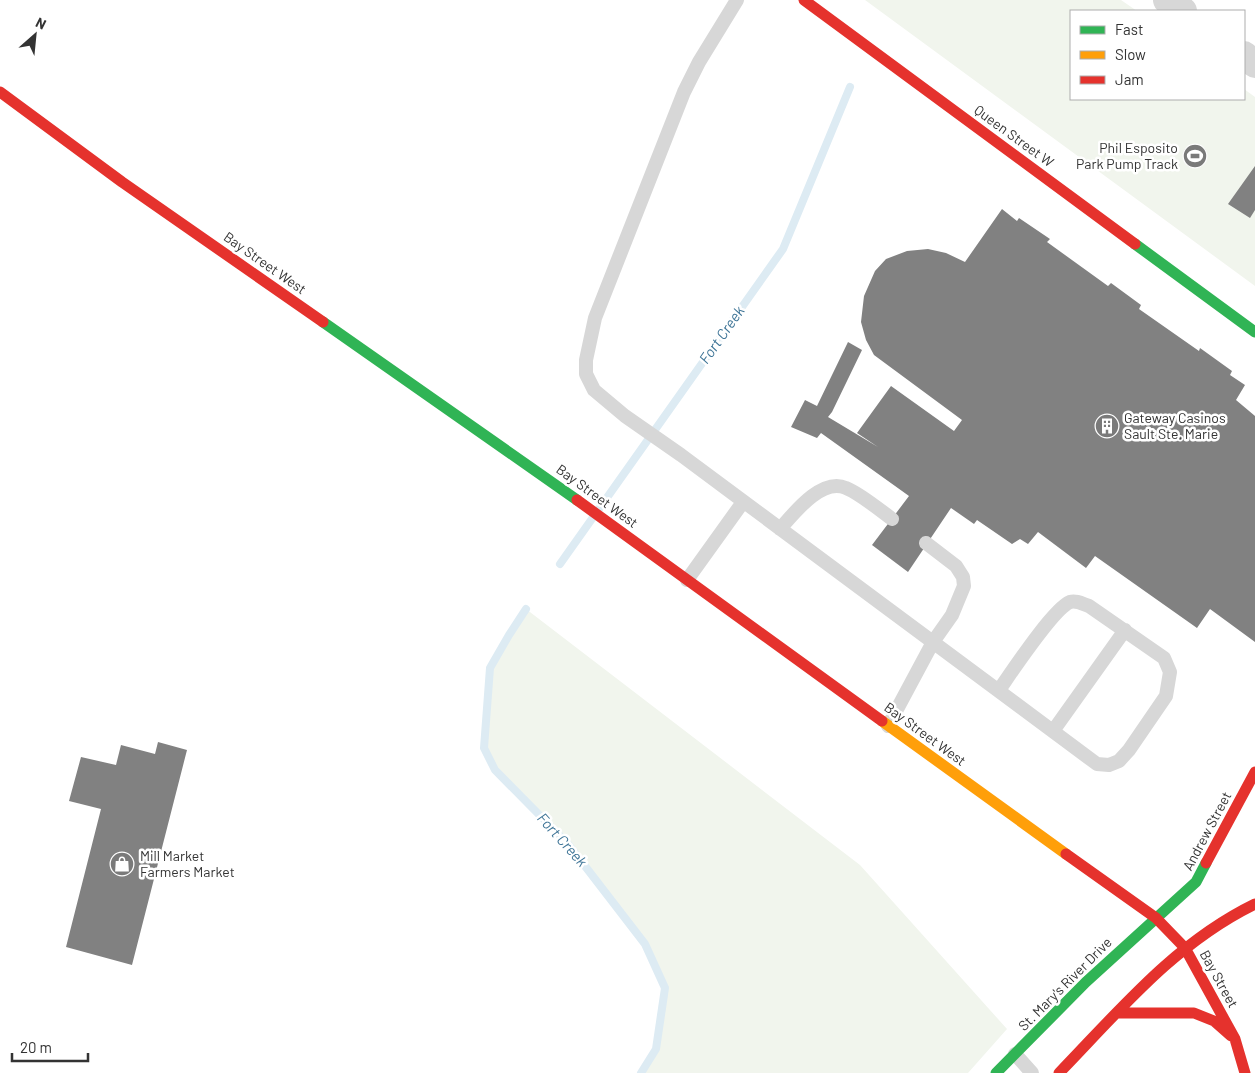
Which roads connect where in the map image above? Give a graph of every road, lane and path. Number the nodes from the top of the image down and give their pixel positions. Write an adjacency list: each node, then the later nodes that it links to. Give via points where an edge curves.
1 (737, 0): 9 (lane, via 684,92 595,318 586,374 594,390 625,416)
2 (804, 0): 8 (main road, Queen Street W)
3 (1167, 0): 4 (street)
4 (1182, 10)
5 (1245, 56): 6 (street)
6 (1255, 64)
7 (0, 92): 13 (main road, Bay Street West, via 130,188)
8 (1255, 332)
9 (743, 502): 11 (lane); 13 (lane)
10 (892, 519): 11 (lane, via 845,487 830,487 816,492)
11 (780, 529): 15 (lane)
12 (926, 543): 15 (lane, via 956,566 964,586 952,615)
13 (687, 580): 17 (main road, Bay Street West)
14 (1125, 630): 16 (lane, via 1089,606 1069,602 1054,615); 18 (lane); 18 (lane, via 1164,658 1170,672 1166,696 1129,750 1119,761 1109,765 1097,764)
15 (933, 642): 16 (lane); 17 (lane)
16 (998, 690): 18 (lane)
17 (888, 726): 21 (main road, Bay Street West)
18 (1054, 731)
19 (1255, 772): 21 (main road, Andrew Street, via 1196,882)
20 (1255, 904): 23 (main road, via 1229,917)
21 (1156, 918): 22 (main road, Bay Street West); 26 (main road, St. Mary's River Drive, via 1086,982)
22 (1170, 932): 23 (main road, Bay Street)
23 (1184, 948): 24 (main road); 25 (main road, Bay Street)
24 (1117, 1013): 25 (main road, via 1194,1013 1214,1021); 29 (main road)
25 (1235, 1040): 30 (main road, Bay Street)
26 (1016, 1054): 27 (main road, St. Mary's River Drive); 28 (lane)
27 (996, 1073)
28 (1032, 1073)
29 (1059, 1073)
30 (1245, 1073)

